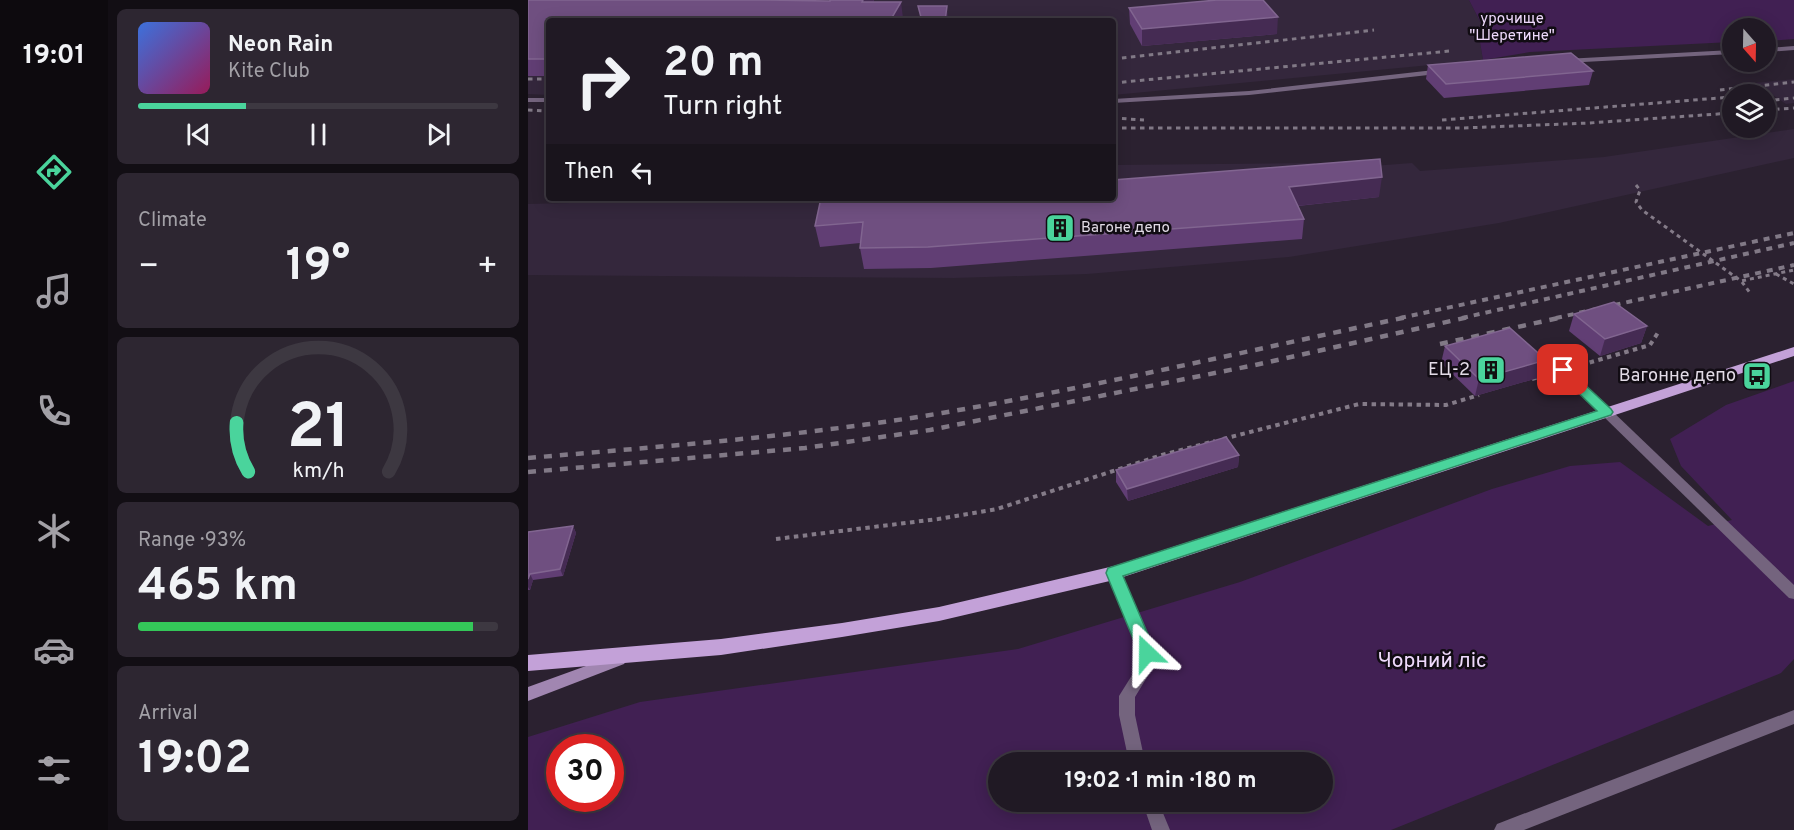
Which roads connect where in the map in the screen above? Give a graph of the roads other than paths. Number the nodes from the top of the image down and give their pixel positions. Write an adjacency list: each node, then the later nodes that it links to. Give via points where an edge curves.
1 (1794, 48): 2 (street)
2 (1776, 49)
3 (1722, 53): 4 (street)
4 (1554, 62)
5 (1447, 71): 8 (street, via 1249,93)
6 (528, 100): 7 (street)
7 (546, 100)
8 (1116, 101)
9 (1794, 351): 11 (main road)
10 (1563, 370): 11 (street)
11 (1606, 412): 12 (main road); 13 (street)
12 (1114, 573): 14 (main road, via 939,614); 18 (street, via 1147,653 1141,674 1127,696)
13 (1794, 594)
14 (629, 656): 15 (main road); 16 (street)
15 (528, 663)
16 (528, 694)
17 (1794, 717): 21 (street)
18 (1135, 752)
19 (1154, 812): 20 (street)
20 (1161, 830)
21 (1503, 830)

